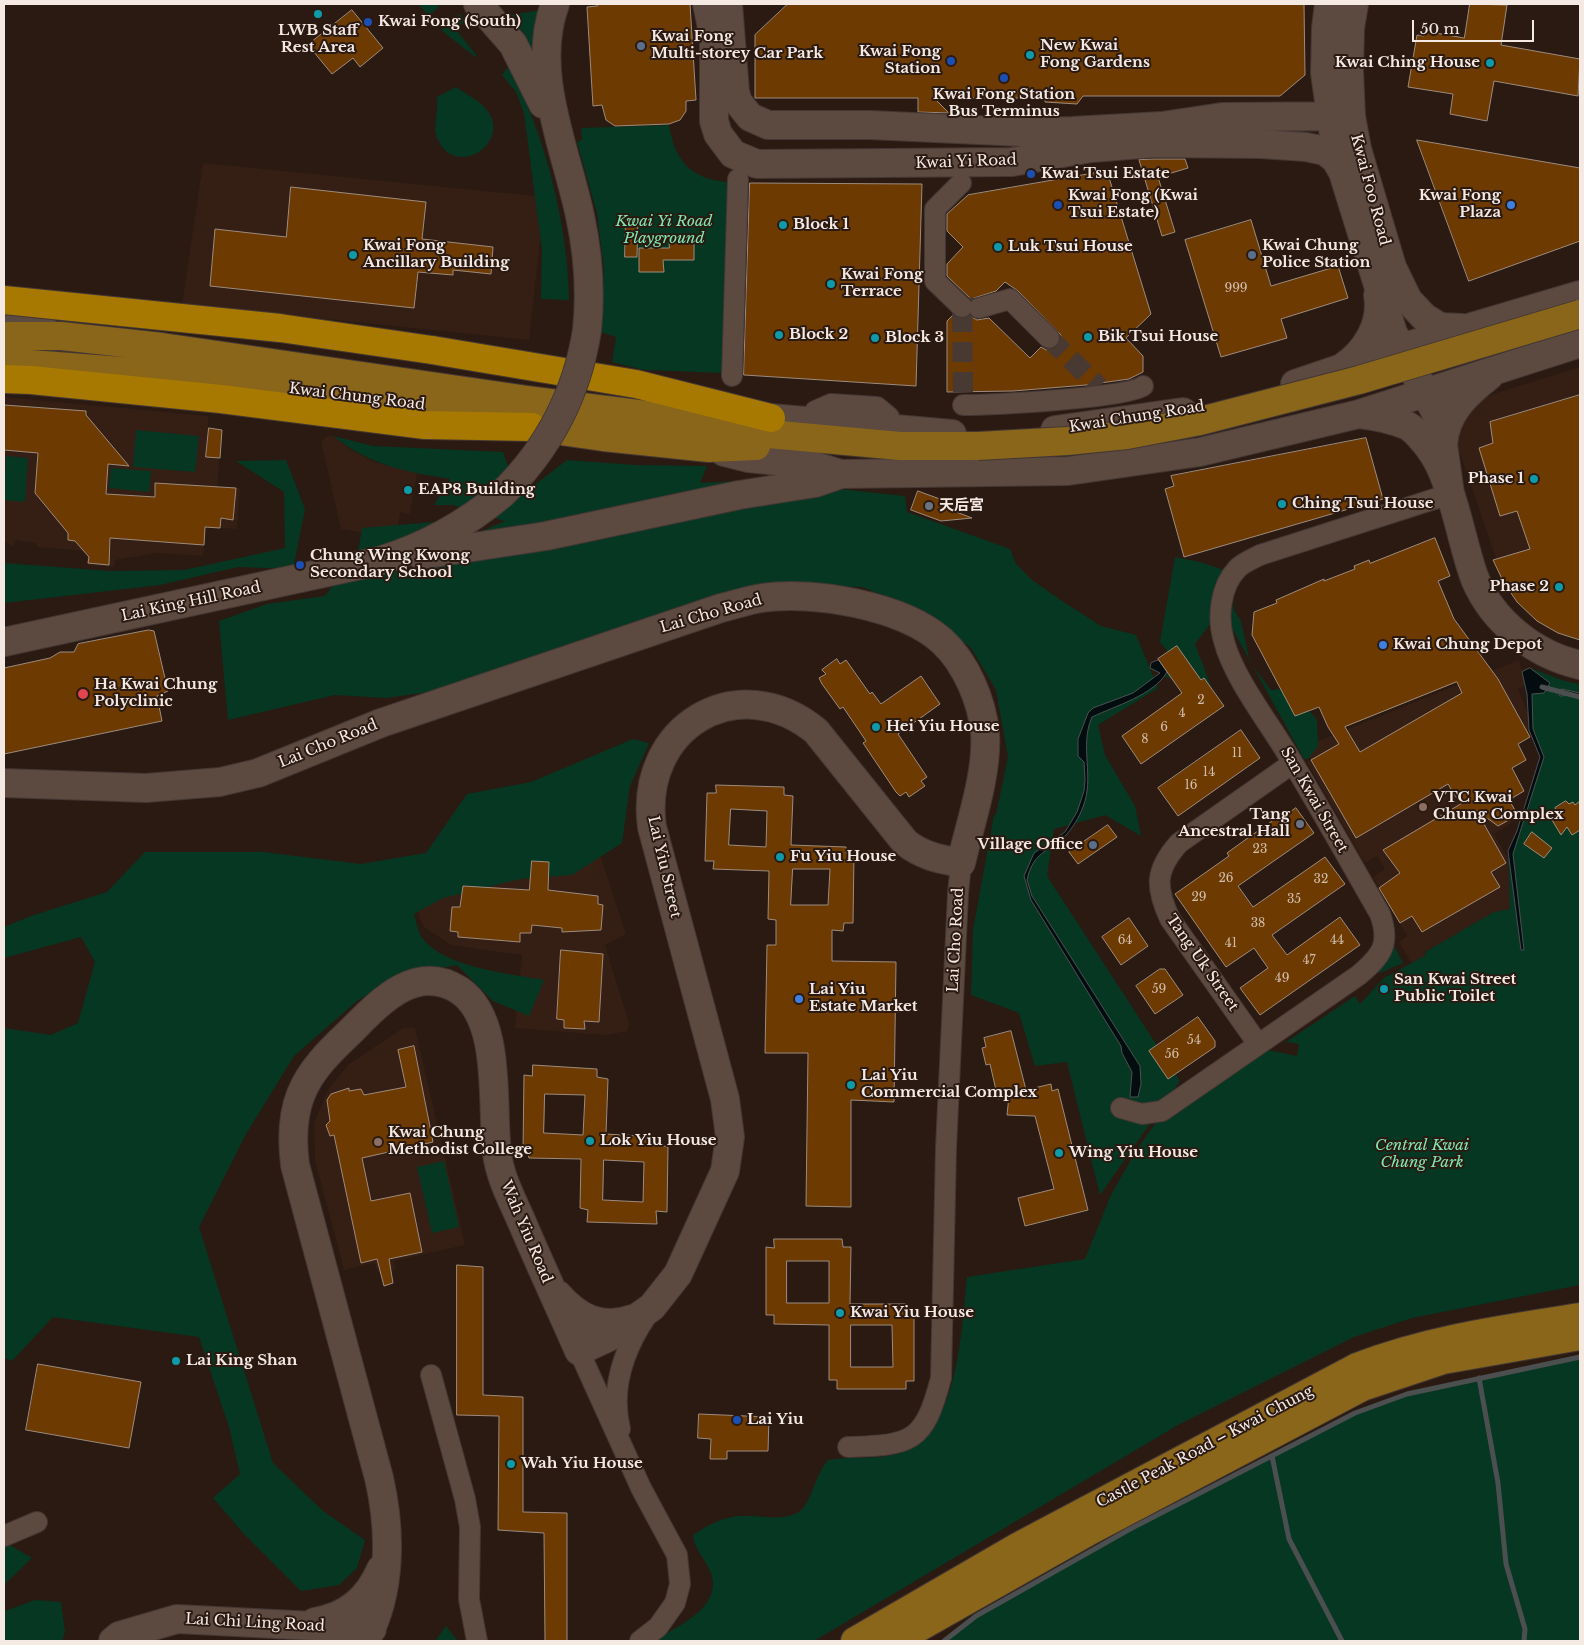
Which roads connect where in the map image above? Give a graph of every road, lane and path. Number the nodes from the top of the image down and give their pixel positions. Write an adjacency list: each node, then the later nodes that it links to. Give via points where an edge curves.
1 (478, 4): 9 (street, via 522,58)
2 (556, 4): 9 (street, via 547,31 545,55)
3 (707, 4): 10 (street, Kwai Yi Road, via 714,37 714,121 721,139 734,154 757,164)
4 (728, 4): 8 (street, Kwai Yi Road, via 735,92 743,110 759,122)
5 (1329, 4): 7 (street, Kwai Foo Road, via 1325,73)
6 (1354, 4): 7 (street, Kwai Foo Road, via 1349,71)
7 (1341, 116): 8 (street, Kwai Yi Road, via 1222,117 1162,126 1072,131); 11 (street, Kwai Foo Road, via 1336,150); 19 (street, Kwai Foo Road, via 1357,149 1399,284 1414,308 1431,322 1449,329)
8 (969, 128): 10 (street, via 979,132 985,140 986,151)
9 (560, 139): 44 (street, bridge, via 575,192 590,291 587,330 577,375 559,420 534,461 502,494 445,535)
10 (965, 173): 11 (street, Kwai Yi Road, via 1091,148 1155,143 1306,147 1325,151 1336,160); 22 (street, via 935,209 936,281 970,307 1010,299)
11 (1344, 174): 13 (street, Kwai Foo Road)
12 (738, 179): 27 (street)
13 (1377, 284): 24 (street, Kwai Foo Road); 28 (street, via 1380,305 1372,335 1355,359)
14 (1580, 296): 19 (street, Kwai Chung Road)
15 (4, 300): 36 (highway, bridge, via 280,328 432,350 636,384)
16 (1580, 314): 40 (main road, Kwai Chung Road, bridge, via 1359,380 1200,421 1127,435)
17 (4, 320): 21 (street)
18 (1580, 324): 40 (main road, Kwai Chung Road, via 1363,392 1202,432 1067,452)
19 (1469, 327): 24 (street, Kwai Chung Road)
20 (4, 336): 21 (main road, Kwai Chung Road)
21 (61, 336): 37 (main road, Kwai Chung Road, via 171,348)
22 (1049, 338)
23 (1580, 343): 26 (street, Kwai Chung Road)
24 (1401, 348): 28 (street, Kwai Chung Road); 31 (street, Kwai Foo Road)
25 (4, 362): 38 (main road, Kwai Chung Road, via 161,374 428,405)
26 (1498, 368): 31 (street, Kwai Chung Road); 41 (street, via 1451,413)
27 (732, 376)
28 (1319, 377): 36 (street, Kwai Chung Road, via 1189,412 1044,431 930,434)
29 (4, 379): 38 (highway, via 221,399 425,424)
30 (1143, 386): 32 (street, via 1132,391 1102,391 1023,403)
31 (1424, 392): 34 (street, Kwai Chung Road); 41 (street, Kwai Foo Road, via 1435,411)
32 (963, 405)
33 (815, 411): 35 (street, via 831,404 877,407)
34 (1358, 414): 42 (street, Kwai Chung Road, via 1200,452 1068,471); 43 (street, via 1376,416 1409,427 1437,457)
35 (889, 417)
36 (771, 418): 37 (street, Kwai Chung Road)
37 (678, 419): 40 (main road, Kwai Chung Road, via 747,432 863,444)
38 (532, 427): 39 (main road, Kwai Chung Road)
39 (709, 448): 40 (main road, Kwai Chung Road, via 746,445 907,456); 42 (street, Kwai Chung Road, via 748,458 809,464)
40 (978, 450)
41 (1443, 452): 43 (street)
42 (841, 474): 44 (street, via 815,483 739,495 546,536)
43 (1450, 494): 46 (street, via 1484,598 1520,637 1552,656); 47 (street, San Kwai Street, via 1260,556 1238,568 1227,583 1221,621 1232,663)
44 (379, 561): 45 (street, Lai King Hill Road)
45 (4, 642)
46 (1580, 665)
47 (1293, 763): 50 (street, San Kwai Street, via 1380,914 1385,939 1376,960 1359,975); 50 (street, Tang Uk Street, via 1179,843 1167,856 1158,884 1170,919)
48 (4, 783): 49 (street, Lai Cho Road, via 146,788 220,782 258,773 382,723 721,608 763,598 846,600 887,612 942,641 957,658 970,681 984,733 984,763)
49 (960, 874): 53 (street, Lai Yiu Street, via 905,842 825,740 789,713 754,705 717,710 684,728 667,747 656,767 651,789 652,827 724,1099 730,1137 728,1160 720,1184 678,1274); 58 (street, Lai Cho Road, via 942,1266 941,1378 934,1405 923,1426 911,1438 890,1446)
50 (1258, 1044): 51 (street, San Kwai Street, via 1162,1111 1142,1114)
51 (1121, 1108)
52 (549, 1284): 53 (street, via 578,1315 595,1322 625,1322); 56 (street, Wah Yiu Road); 62 (street, Wah Yiu Road, via 500,1168 490,1047 484,1022 465,995 444,984 420,982 392,993 313,1072 298,1105 293,1143 298,1177 383,1494)
53 (652, 1307): 56 (street, Lai Yiu Street, via 611,1336); 59 (street, Lai Yiu Street, via 630,1343 619,1378 618,1422)
54 (1580, 1316): 71 (main road, Castle Peak Road – Kwai Chung, via 1438,1341 1357,1367 1019,1546)
55 (1580, 1336): 63 (main road, Castle Peak Road – Kwai Chung, via 1443,1360 1362,1387 1091,1530)
56 (579, 1351): 59 (street, Wah Yiu Road)
57 (432, 1375): 69 (street, via 470,1526 469,1599)
58 (848, 1447)
59 (626, 1456): 70 (street, Wah Yiu Road, via 674,1545 680,1565 680,1584 670,1612)
60 (37, 1522): 61 (street)
61 (4, 1536)
62 (386, 1556): 64 (street, via 372,1589 355,1605 333,1619); 66 (street, Wah Yiu Road, via 380,1602)
63 (946, 1612): 72 (main road, Castle Peak Road – Kwai Chung); 73 (main road)
64 (296, 1625): 65 (street, Lai Chi Ling Road, via 177,1619); 66 (street, Lai Chi Ling Road); 68 (street)
65 (150, 1634): 67 (street, Lai Chi Ling Road, via 119,1636)
66 (368, 1635)
67 (113, 1641)
68 (319, 1641)
69 (477, 1641)
70 (640, 1641)
71 (855, 1641)
72 (895, 1641)
73 (907, 1641)

